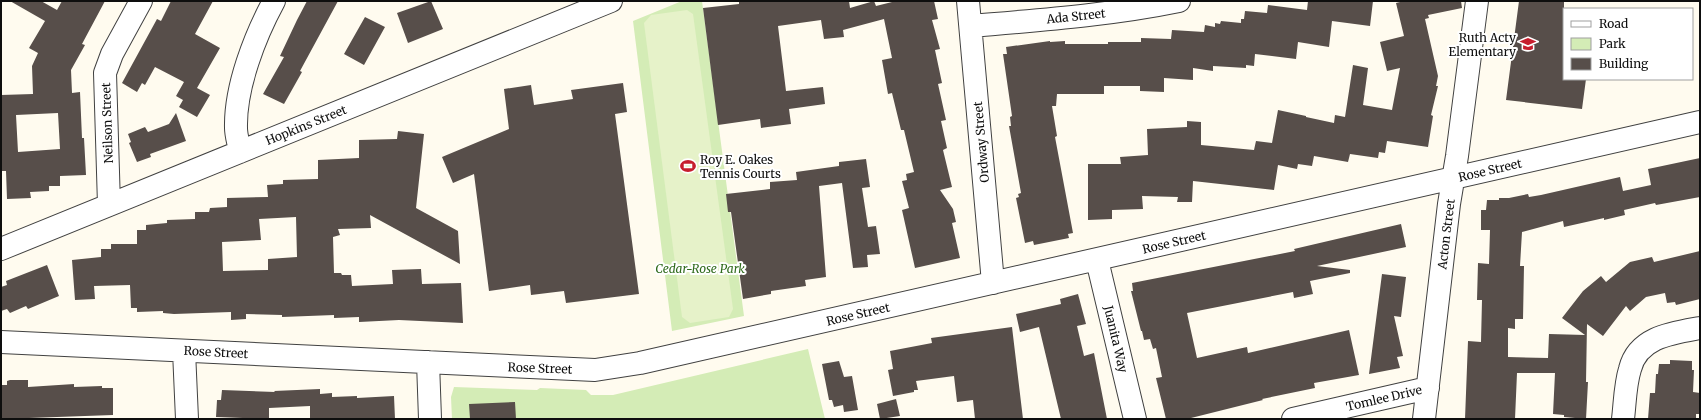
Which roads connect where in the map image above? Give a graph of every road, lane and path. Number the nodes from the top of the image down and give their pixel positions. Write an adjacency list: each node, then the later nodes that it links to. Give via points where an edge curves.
1 (141, 1): 12 (street, Neilson Street, via 112,54 105,74)
2 (274, 1): 10 (street, via 265,18 240,92 236,130)
3 (611, 1): 7 (street, Hopkins Street)
4 (968, 1): 8 (street, Ordway Street)
5 (1180, 1): 8 (street, Ada Street, via 1091,16)
6 (1477, 1): 11 (street, Acton Street)
7 (578, 7): 10 (street, Hopkins Street)
8 (971, 26): 15 (street, Ordway Street)
9 (1700, 122): 11 (street, Rose Street)
10 (240, 152): 12 (street, Hopkins Street)
11 (1453, 178): 14 (street, Rose Street); 20 (street, Acton Street)
12 (109, 205): 13 (street, Hopkins Street)
13 (1, 249)
14 (1097, 260): 15 (street, Rose Street); 23 (street, Juanita Way)
15 (993, 283): 19 (street, Rose Street, via 607,369)
16 (1700, 328): 26 (street, via 1657,338 1644,345 1630,370)
17 (1, 342): 18 (street, Rose Street)
18 (184, 351): 19 (street, Rose Street); 21 (street)
19 (428, 362): 22 (street)
20 (1428, 388): 24 (street, Tomlee Drive); 25 (street, Acton Street)
21 (187, 419)
22 (430, 419)
23 (1135, 419)
24 (1293, 419)
25 (1424, 419)
26 (1623, 419)

